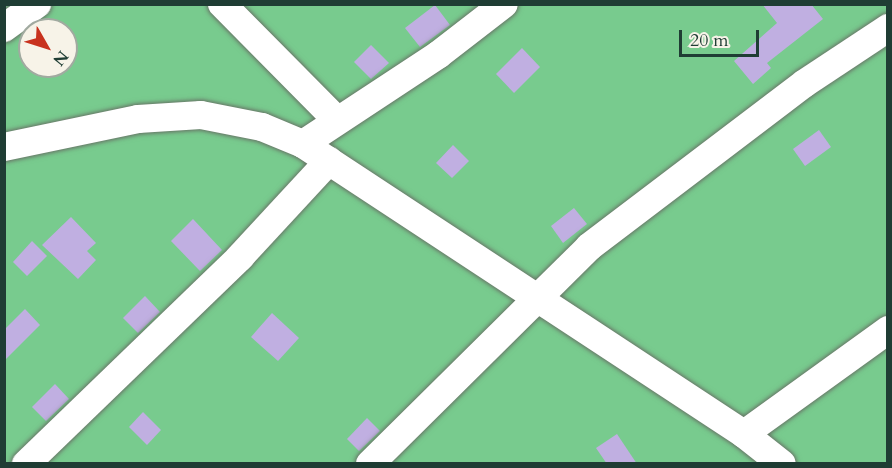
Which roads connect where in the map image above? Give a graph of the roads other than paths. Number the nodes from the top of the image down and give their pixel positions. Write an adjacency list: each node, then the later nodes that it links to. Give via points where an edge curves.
1 (37, 4): 5 (street)
2 (222, 4): 6 (street)
3 (504, 4): 6 (street, via 438,55)
4 (888, 27): 10 (street, via 805,83 589,247)
5 (4, 28)
6 (336, 119): 7 (street)
7 (303, 144): 8 (street, via 262,127 201,115 138,119); 9 (street)
8 (9, 153)
9 (329, 161): 10 (street); 13 (street, via 240,257)
10 (538, 297): 12 (street); 14 (street)
11 (888, 330): 12 (street)
12 (744, 434): 15 (street)
13 (26, 464)
14 (370, 464)
15 (782, 464)

